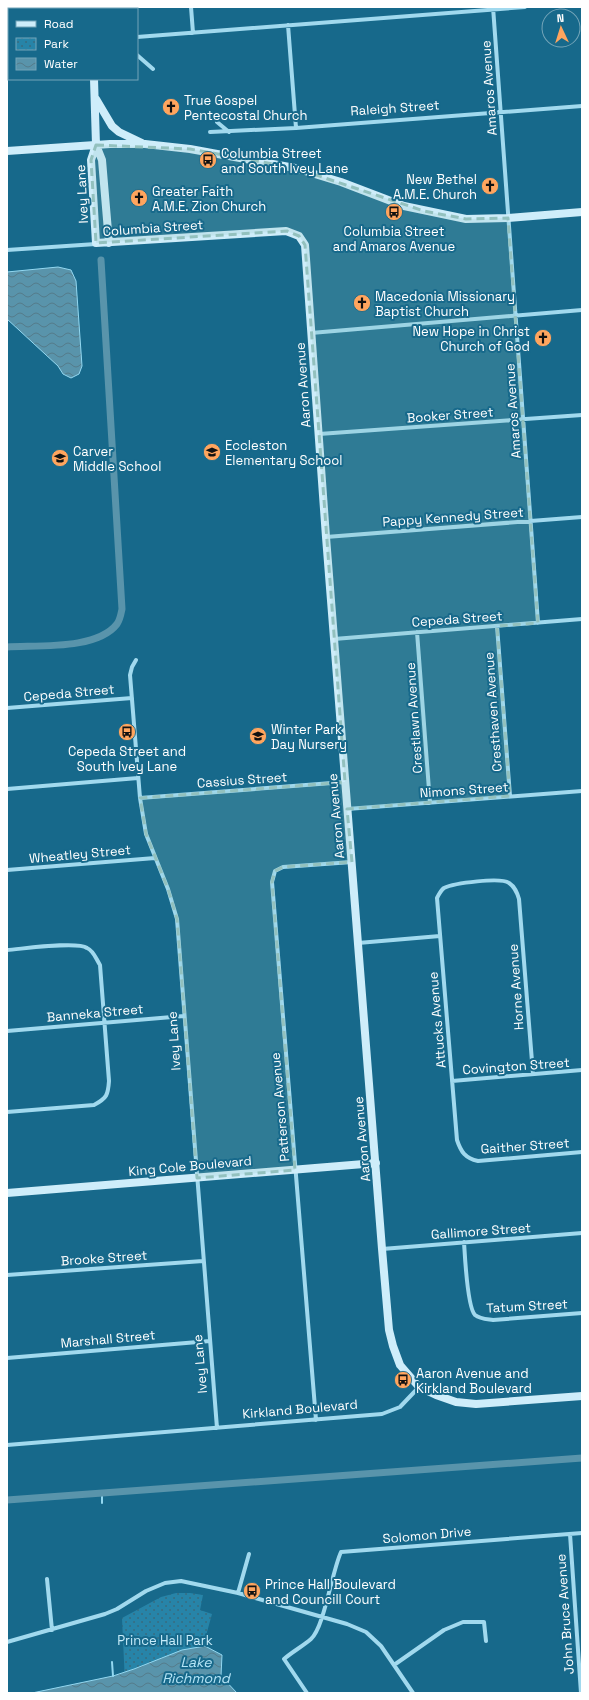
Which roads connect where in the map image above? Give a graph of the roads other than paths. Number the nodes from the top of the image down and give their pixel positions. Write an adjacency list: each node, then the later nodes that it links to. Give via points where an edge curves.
1 (191, 7): 5 (street)
2 (525, 7): 3 (street)
3 (493, 8): 4 (street); 12 (street, Amaros Avenue)
4 (288, 25): 5 (street); 14 (street)
5 (193, 33): 6 (street)
6 (138, 37)
7 (138, 56): 8 (street)
8 (153, 69)
9 (94, 80): 10 (street, Ivey Lane)
10 (96, 99): 17 (street, via 112,126); 18 (street, Ivey Lane)
11 (582, 106): 12 (street, Raleigh Street)
12 (500, 112): 14 (street, Raleigh Street); 21 (street, Amaros Avenue)
13 (217, 122): 16 (street)
14 (296, 128): 16 (street, Raleigh Street)
15 (210, 132): 16 (street, Raleigh Street)
16 (230, 132)
17 (145, 144): 18 (street); 21 (street, via 190,148 295,168 424,211 466,219)
18 (96, 145): 19 (street); 23 (street, Ivey Lane, via 102,160); 24 (street, Ivey Lane, via 91,160)
19 (7, 151)
20 (582, 212): 21 (street)
21 (508, 218): 27 (street, Amaros Avenue)
22 (299, 236): 23 (street, Columbia Street, via 286,231); 28 (street, Aaron Avenue, via 305,245)
23 (109, 243): 24 (street, Columbia Street)
24 (96, 244): 25 (street, Columbia Street)
25 (7, 250)
26 (582, 310): 27 (street)
27 (515, 315): 28 (street); 30 (street, Amaros Avenue)
28 (311, 333): 31 (street, Aaron Avenue)
29 (582, 415): 30 (street, Booker Street)
30 (524, 420): 31 (street, Booker Street); 33 (street, Amaros Avenue)
31 (319, 434): 34 (street, Aaron Avenue)
32 (582, 517): 33 (street, Pappy Kennedy Street)
33 (530, 522): 34 (street, Pappy Kennedy Street); 36 (street, Amaros Avenue)
34 (326, 537): 39 (street, Aaron Avenue)
35 (582, 619): 36 (street, Cepeda Street)
36 (538, 623): 37 (street, Cepeda Street)
37 (497, 626): 38 (street, Cepeda Street); 47 (street, Cresthaven Avenue)
38 (417, 632): 39 (street, Cepeda Street); 49 (street, Crestlawn Avenue)
39 (334, 639): 44 (street, Aaron Avenue)
40 (136, 660): 41 (street, Ivey Lane, via 130,675)
41 (132, 698): 42 (street, Cepeda Street); 43 (street, Ivey Lane)
42 (7, 708)
43 (138, 778): 45 (street); 48 (street, Ivey Lane)
44 (345, 782): 48 (street, Cassius Street); 50 (street, Aaron Avenue)
45 (7, 789)
46 (582, 790): 47 (street, Nimons Street)
47 (510, 796): 49 (street, Nimons Street)
48 (140, 798): 51 (street, Ivey Lane, via 146,834)
49 (430, 802): 50 (street, Nimons Street)
50 (347, 809): 52 (street, Aaron Avenue)
51 (155, 858): 53 (street, Wheatley Street); 58 (street, Ivey Lane, via 168,889 176,919)
52 (352, 862): 56 (street, Aaron Avenue); 68 (street, Patterson Avenue, via 283,867 275,871 272,882)
53 (7, 870)
54 (519, 898): 55 (street, Attucks Avenue, via 516,889 509,882 500,880 453,884 442,888 437,898); 62 (street, Horne Avenue)
55 (440, 936): 56 (street); 63 (street, Attucks Avenue)
56 (358, 943): 67 (street, Aaron Avenue)
57 (7, 950): 59 (street, via 74,945 86,947 93,952 100,965)
58 (184, 1016): 59 (street, Banneka Street); 69 (street, Ivey Lane)
59 (104, 1023): 60 (street, Banneka Street); 64 (street, via 109,1081 108,1093 103,1100 94,1105)
60 (7, 1031)
61 (582, 1070): 62 (street, Covington Street)
62 (533, 1074): 63 (street, Covington Street)
63 (452, 1080): 65 (street, Attucks Avenue)
64 (7, 1112)
65 (457, 1140): 66 (street, Gaither Street, via 460,1150 468,1159 478,1161)
66 (582, 1152)
67 (376, 1163): 68 (street, King Cole Boulevard); 73 (street, Aaron Avenue)
68 (295, 1170): 69 (street, King Cole Boulevard); 81 (street, Patterson Avenue)
69 (197, 1178): 70 (street, King Cole Boulevard); 74 (street, Ivey Lane)
70 (7, 1193)
71 (582, 1233): 72 (street, Gallimore Street)
72 (464, 1242): 73 (street, Gallimore Street); 76 (street, Tatum Street, via 470,1302 474,1314 480,1318 493,1320)
73 (382, 1248): 79 (street, Aaron Avenue, via 389,1330 393,1346 400,1365)
74 (203, 1261): 75 (street, Brooke Street); 77 (street, Ivey Lane)
75 (7, 1275)
76 (582, 1313)
77 (210, 1341): 78 (street, Marshall Street); 82 (street, Ivey Lane)
78 (7, 1358)
79 (419, 1387): 80 (street, via 456,1402 476,1404); 81 (street, Kirkland Boulevard, via 400,1407 382,1414)
80 (582, 1396)
81 (316, 1420): 82 (street, Kirkland Boulevard)
82 (217, 1428): 83 (street, Kirkland Boulevard)
83 (7, 1446)
84 (582, 1533): 85 (street, Solomon Drive)
85 (570, 1534): 89 (street, Solomon Drive, via 341,1552 335,1564); 96 (street, John Bruce Avenue)
86 (249, 1554): 88 (street)
87 (47, 1579): 90 (street)
88 (238, 1593): 89 (street); 90 (street, via 181,1581 165,1583 105,1614)
89 (322, 1617): 93 (street, via 366,1632 382,1646); 94 (street, via 312,1639 284,1659)
90 (52, 1630): 92 (street)
91 (486, 1641): 93 (street, via 484,1622 463,1622 444,1630)
92 (7, 1642)
93 (394, 1665): 95 (street)
94 (307, 1693)
95 (413, 1693)
96 (581, 1693)

